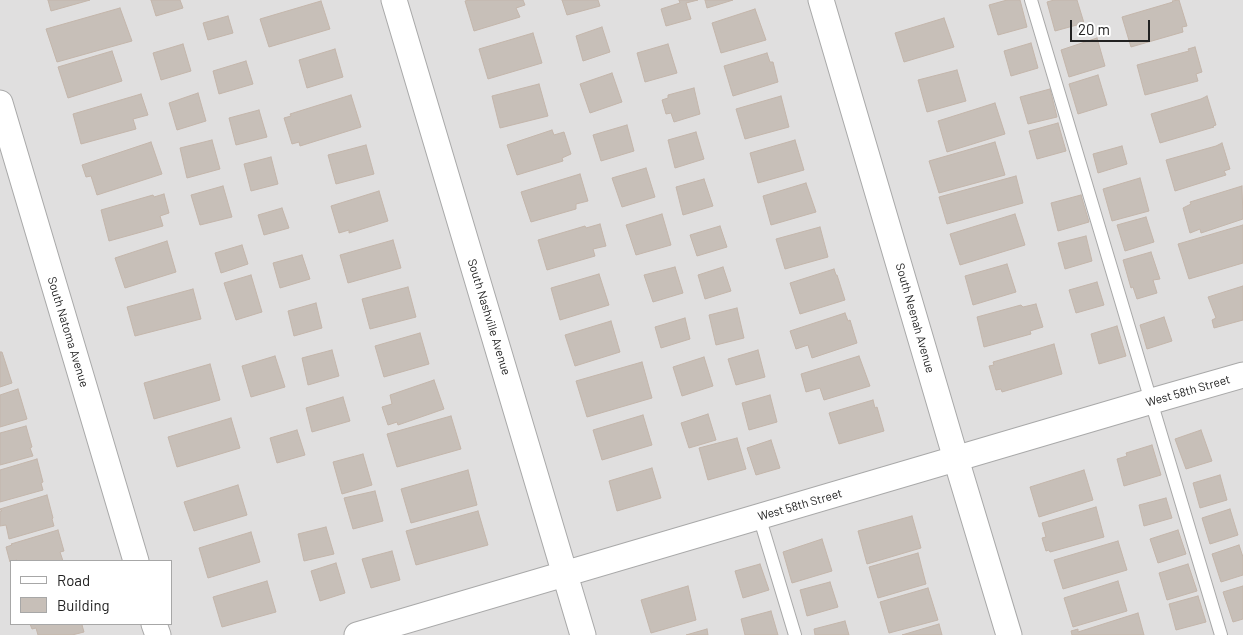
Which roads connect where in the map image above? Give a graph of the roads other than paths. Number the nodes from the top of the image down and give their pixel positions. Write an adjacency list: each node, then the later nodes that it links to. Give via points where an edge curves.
1 (394, 0): 10 (street, South Nashville Avenue)
2 (821, 0): 7 (street, South Neenah Avenue)
3 (1031, 0): 6 (lane)
4 (0, 103): 9 (street, South Natoma Avenue)
5 (1243, 375): 6 (street, West 58th Street)
6 (1152, 401): 7 (street, West 58th Street); 15 (lane)
7 (956, 459): 8 (street, West 58th Street); 14 (street, South Neenah Avenue)
8 (759, 516): 10 (street, West 58th Street); 13 (lane)
9 (136, 560)
10 (565, 574): 11 (street, West 58th Street); 12 (street, South Nashville Avenue)
11 (365, 634)
12 (583, 635)
13 (795, 635)
14 (1009, 635)
15 (1221, 635)

